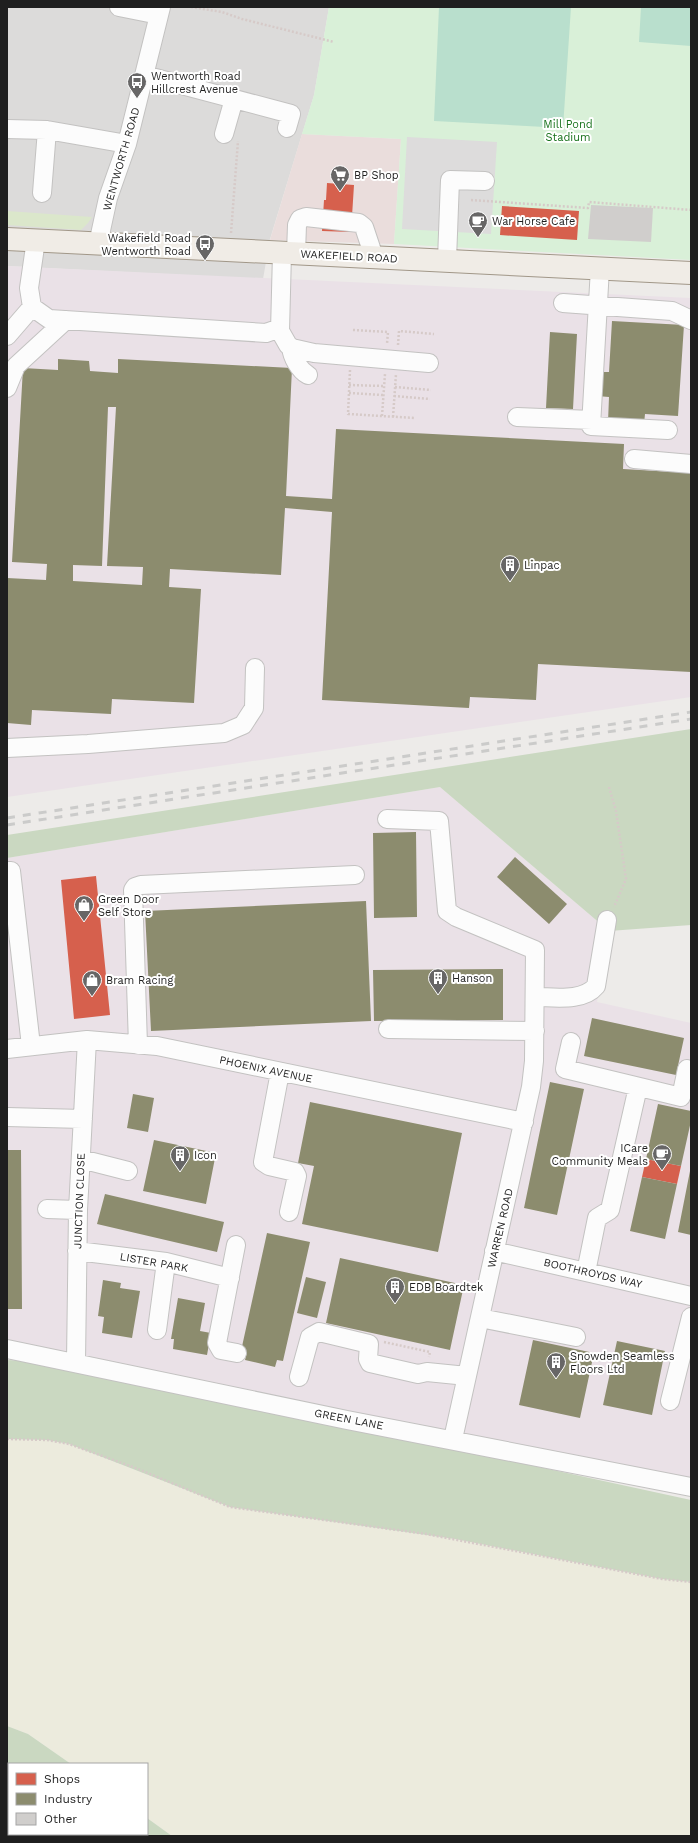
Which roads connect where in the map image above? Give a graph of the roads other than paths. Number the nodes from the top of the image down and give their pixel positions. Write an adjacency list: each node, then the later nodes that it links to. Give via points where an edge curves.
1 (119, 7): 2 (street)
2 (160, 11): 3 (street, WENTWORTH ROAD)
3 (144, 75): 4 (street); 9 (street, WENTWORTH ROAD)
4 (234, 99): 5 (street, via 291,114); 8 (street)
5 (287, 128)
6 (7, 129): 7 (street)
7 (47, 130): 9 (street); 11 (street)
8 (225, 131)
9 (127, 144): 14 (street, WENTWORTH ROAD, via 108,198)
10 (485, 181): 17 (street, via 450,180)
11 (42, 193)
12 (7, 239): 13 (main road, WAKEFIELD ROAD)
13 (36, 240): 14 (main road, WAKEFIELD ROAD); 22 (street, via 29,288)
14 (98, 244): 15 (main road, WAKEFIELD ROAD)
15 (289, 253): 16 (main road, WAKEFIELD ROAD); 16 (street, via 297,225 300,219 306,217 359,222 364,227); 25 (street)
16 (374, 257): 17 (main road, WAKEFIELD ROAD)
17 (448, 260): 18 (main road, WAKEFIELD ROAD)
18 (600, 268): 19 (main road, WAKEFIELD ROAD); 21 (street)
19 (691, 273)
20 (563, 303): 21 (street)
21 (598, 305): 24 (street, via 672,311); 32 (street)
22 (32, 307): 23 (street, via 49,319); 26 (street)
23 (66, 320): 25 (street, via 266,333); 30 (street, via 16,366)
24 (691, 320)
25 (280, 328): 27 (street, via 284,341)
26 (7, 336)
27 (291, 347): 28 (street, via 351,357); 29 (street, via 295,360)
28 (429, 363)
29 (308, 375)
30 (7, 388)
31 (517, 417): 32 (street)
32 (592, 420): 33 (street, via 591,426)
33 (668, 430)
34 (634, 459): 35 (street)
35 (691, 464)
36 (255, 668): 37 (street, via 254,708 243,725 224,733)
37 (7, 748)
38 (387, 819): 42 (street, WARREN ROAD, via 439,821 447,911 535,950)
39 (7, 871): 48 (street, via 11,871)
40 (355, 875): 47 (street, via 135,887 133,890)
41 (607, 920): 42 (street, via 596,986 592,991 561,998)
42 (535, 997): 44 (street, WARREN ROAD)
43 (388, 1029): 44 (street)
44 (535, 1031): 55 (street, WARREN ROAD, via 531,1087)
45 (87, 1040): 47 (street, PHOENIX AVENUE); 48 (street, PHOENIX AVENUE); 54 (street, JUNCTION CLOSE)
46 (571, 1042): 52 (street, via 565,1069)
47 (138, 1045): 51 (street, PHOENIX AVENUE, via 156,1046)
48 (30, 1046): 49 (street, PHOENIX AVENUE)
49 (7, 1049)
50 (688, 1069): 52 (street, via 681,1097)
51 (280, 1072): 55 (street, PHOENIX AVENUE); 60 (street, via 263,1162 269,1166 295,1172 297,1176)
52 (638, 1087): 65 (street, via 610,1210 597,1218)
53 (7, 1117): 54 (street)
54 (83, 1119): 56 (street, JUNCTION CLOSE)
55 (524, 1122): 63 (street, WARREN ROAD)
56 (81, 1159): 57 (street); 59 (street, JUNCTION CLOSE)
57 (128, 1171)
58 (47, 1209): 59 (street)
59 (78, 1210): 62 (street, JUNCTION CLOSE)
60 (290, 1212)
61 (236, 1245): 66 (street)
62 (77, 1251): 64 (street, LISTER PARK); 74 (street, JUNCTION CLOSE)
63 (494, 1251): 65 (street, BOOTHROYDS WAY); 69 (street, WARREN ROAD)
64 (166, 1262): 66 (street, LISTER PARK); 70 (street)
65 (586, 1272): 67 (street, BOOTHROYDS WAY)
66 (230, 1278): 73 (street, via 217,1342 221,1350)
67 (691, 1296)
68 (691, 1317): 77 (street)
69 (480, 1318): 71 (street); 75 (street, WARREN ROAD)
70 (157, 1330)
71 (576, 1337)
72 (7, 1349): 74 (street, GREEN LANE)
73 (237, 1353)
74 (76, 1362): 78 (street, GREEN LANE, via 347,1420)
75 (467, 1376): 76 (street, via 427,1372 418,1374 370,1363 369,1344 320,1332 310,1337); 78 (street, WARREN ROAD)
76 (299, 1377)
77 (670, 1401)
78 (453, 1439): 79 (street, GREEN LANE)
79 (691, 1487)

